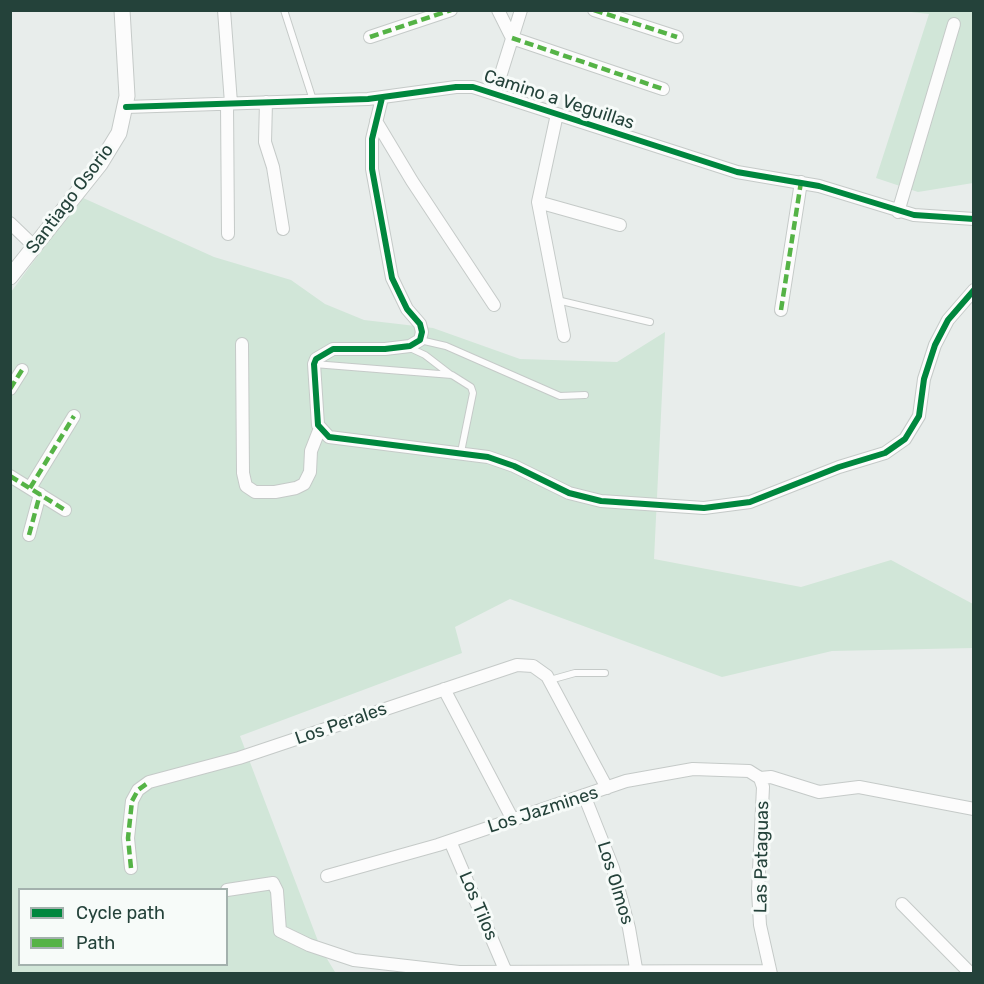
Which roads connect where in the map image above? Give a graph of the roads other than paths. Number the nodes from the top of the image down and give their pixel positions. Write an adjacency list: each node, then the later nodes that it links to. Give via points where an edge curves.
1 (122, 10): 18 (street, Santiago Osorio)
2 (224, 10): 17 (street)
3 (284, 10): 15 (lane)
4 (451, 10): 9 (street)
5 (521, 10): 11 (street)
6 (594, 10): 10 (street)
7 (499, 11): 11 (street)
8 (954, 24): 23 (street)
9 (370, 37)
10 (677, 37)
11 (512, 38): 12 (street); 13 (street)
12 (663, 89)
13 (495, 93): 14 (street, Camino a Veguillas, via 456,87); 19 (street, Camino a Veguillas)
14 (382, 98): 15 (street, Camino a Veguillas); 20 (street)
15 (313, 101): 16 (street, Camino a Veguillas)
16 (266, 102): 17 (street, Camino a Veguillas); 27 (street, via 265,142)
17 (229, 104): 18 (street, Camino a Veguillas); 28 (street)
18 (126, 107): 29 (street, Santiago Osorio, via 119,133 100,164)
19 (557, 114): 21 (street, Camino a Veguillas, via 720,167); 22 (street)
20 (376, 121): 33 (street); 37 (street, via 371,162 389,267 407,309 422,328)
21 (801, 182): 23 (street, Camino a Veguillas); 34 (street)
22 (538, 202): 26 (street); 32 (street)
23 (898, 212): 24 (street, Camino a Veguillas, via 930,218)
24 (974, 219)
25 (10, 223): 29 (street)
26 (620, 225)
27 (283, 230)
28 (228, 234)
29 (34, 246): 30 (street, Santiago Osorio)
30 (10, 277)
31 (974, 290): 47 (street, via 948,320 935,345 924,379 919,416 905,439 885,453 767,497 704,508 601,501 569,493 499,460)
32 (556, 300): 35 (lane); 36 (street)
33 (494, 305)
34 (781, 310)
35 (650, 322)
36 (564, 336)
37 (420, 340): 39 (street); 44 (lane, via 446,346 560,396)
38 (242, 344): 46 (street, via 246,486 255,492 275,492 304,484)
39 (407, 347): 40 (street, via 333,349 324,352); 42 (lane)
40 (314, 364): 42 (lane); 46 (street)
41 (22, 370): 43 (street)
42 (452, 375): 47 (lane, via 471,387 472,393)
43 (10, 389)
44 (585, 395)
45 (74, 416): 49 (street)
46 (320, 428): 47 (street, via 333,438)
47 (461, 452)
48 (10, 476): 49 (street)
49 (35, 491): 50 (street); 51 (street)
50 (65, 510)
51 (29, 535)
52 (605, 673): 53 (lane, via 575,673)
53 (550, 680): 54 (street, Los Perales, via 533,666 523,664); 56 (street)
54 (444, 689): 59 (street); 61 (street, Los Perales, via 239,758 148,782 132,801 128,838)
55 (760, 778): 56 (street, Los Jazmines, via 749,771 693,769); 58 (street, Los Jazmines, via 771,777 819,792 859,787); 67 (street, Las Pataguas, via 763,787 758,891 760,925)
56 (608, 788): 57 (street, Los Jazmines)
57 (584, 795): 59 (street, Los Jazmines); 66 (street, Los Olmos, via 613,868)
58 (974, 809)
59 (513, 820): 60 (street, Los Jazmines)
60 (450, 841): 62 (street, Los Jazmines); 65 (street, Los Tilos)
61 (131, 868)
62 (327, 876)
63 (228, 890): 65 (street, via 273,883 280,931 341,956 459,972)
64 (902, 904): 68 (street)
65 (506, 972): 66 (street)
66 (637, 972): 67 (street)
67 (770, 972)
68 (971, 974)

